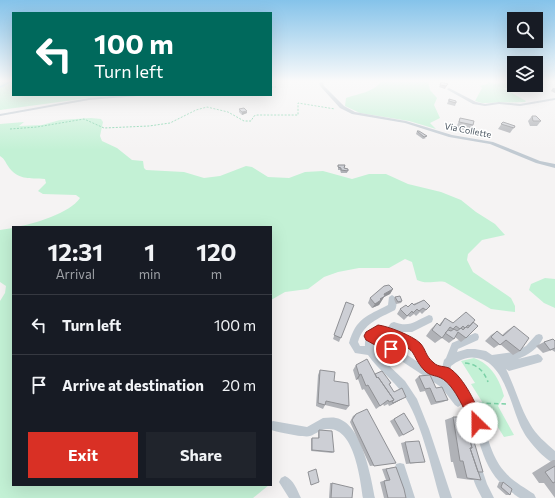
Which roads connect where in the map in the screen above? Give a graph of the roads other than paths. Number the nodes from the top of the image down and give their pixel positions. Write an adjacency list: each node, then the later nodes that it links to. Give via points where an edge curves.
1 (60, 104): 3 (street)
2 (340, 104): 4 (street, Via Collette, via 346,110 365,116 406,122 451,136 492,143 538,162)
3 (0, 115)
4 (555, 166)
5 (392, 299): 11 (street, via 392,308 362,323 355,333 353,343 358,350)
6 (429, 319): 7 (street, via 403,330 394,326 391,330)
7 (397, 335): 8 (street, via 378,331); 15 (street, via 417,348 421,359 432,370)
8 (370, 336): 11 (street); 16 (street, via 444,384)
9 (474, 337): 14 (street, via 455,346)
10 (539, 338): 12 (street, via 530,350 523,354)
11 (370, 351): 25 (street, via 375,359 398,379 416,408)
12 (493, 359): 13 (street, via 509,366); 14 (street, via 482,354 470,353 457,355); 19 (street, via 502,370 527,428)
13 (538, 359)
14 (450, 360): 15 (street, via 446,363)
15 (445, 373): 27 (street, via 456,384 473,412 484,445 501,477)
16 (458, 402)
17 (273, 426): 23 (street, via 308,432 326,422 339,423 347,429 357,450)
18 (474, 456): 26 (street)
19 (555, 459)
20 (400, 468): 24 (street)
21 (285, 482): 22 (street)
22 (295, 498)
23 (369, 498)
24 (409, 498)
25 (446, 498)
26 (488, 498)
27 (530, 498)

